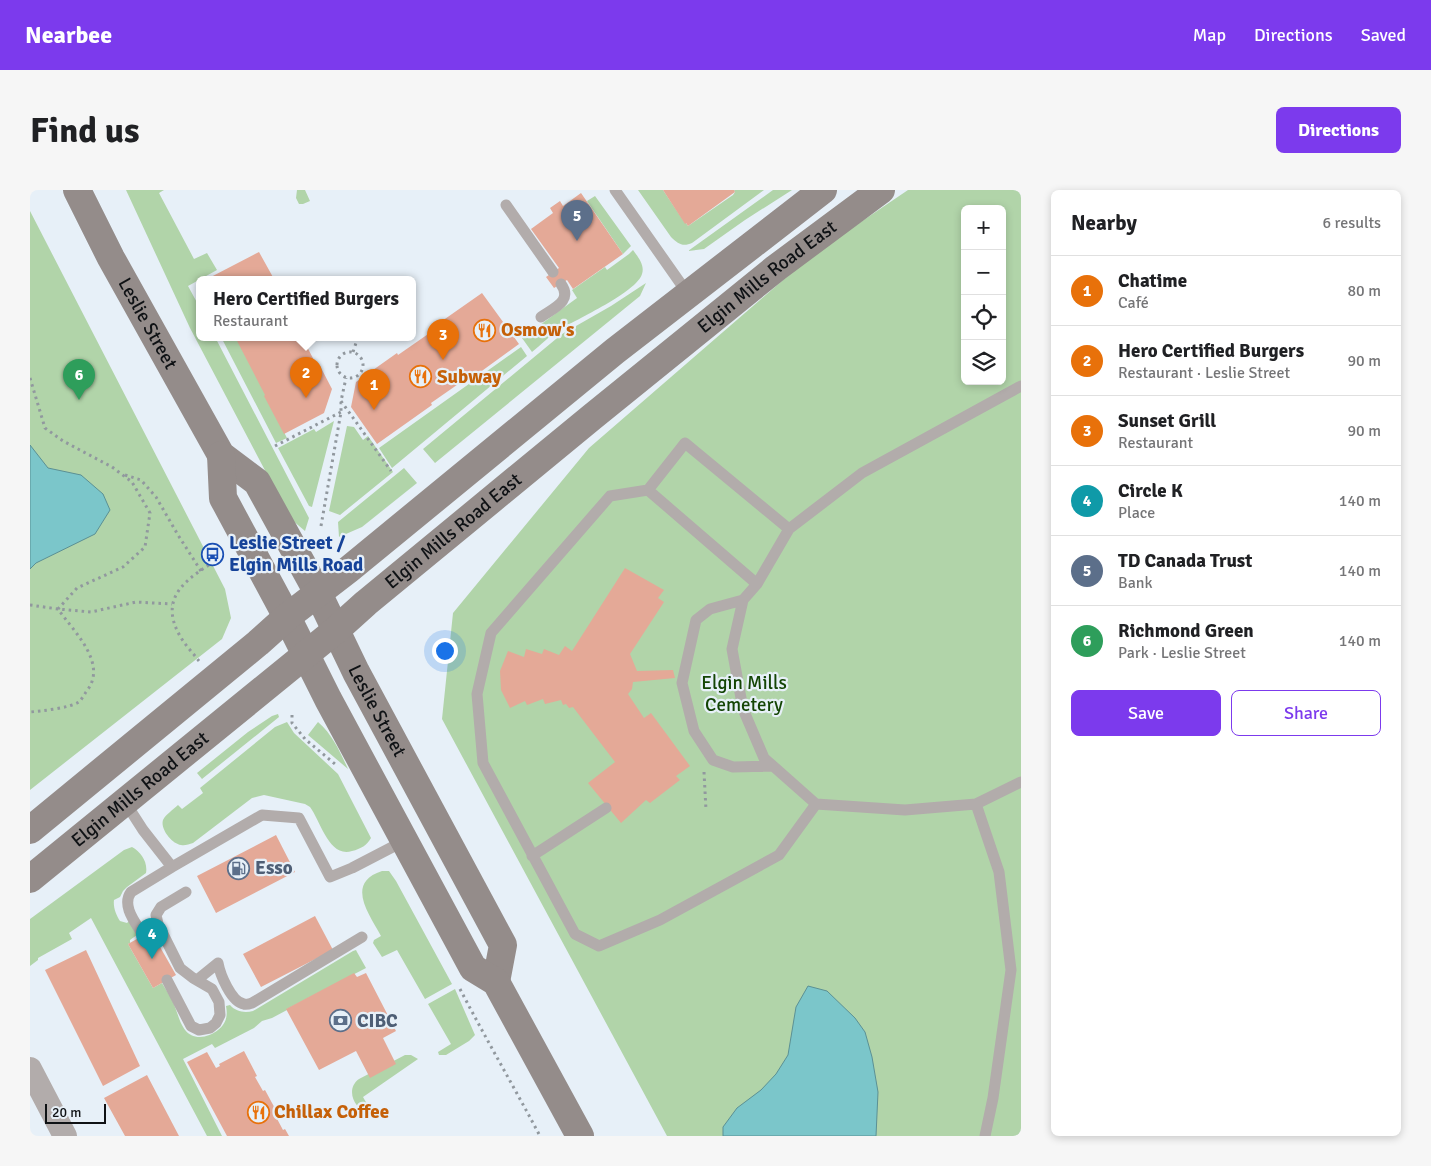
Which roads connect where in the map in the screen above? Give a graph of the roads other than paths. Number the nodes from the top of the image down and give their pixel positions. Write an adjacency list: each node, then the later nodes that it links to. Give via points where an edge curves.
1 (77, 190): 11 (main road, Leslie Street, via 111,258)
2 (615, 190): 8 (lane)
3 (823, 190): 8 (main road, Elgin Mills Road East)
4 (881, 190): 18 (main road, Elgin Mills Road East, via 776,268)
5 (506, 204): 6 (lane)
6 (553, 272)
7 (561, 284): 9 (lane, via 564,300)
8 (688, 294): 15 (main road, Elgin Mills Road East)
9 (541, 317)
10 (1021, 386): 13 (lane, via 862,473)
11 (221, 455): 15 (main road, Leslie Street, via 257,482); 17 (main road, Leslie Street, via 224,498)
12 (648, 490): 13 (lane, via 685,444); 14 (lane); 28 (lane, via 610,496 491,633 478,694 483,763)
13 (789, 529): 14 (lane)
14 (757, 584): 16 (lane)
15 (318, 593): 17 (main road, Elgin Mills Road East); 18 (main road, Leslie Street)
16 (743, 600): 20 (lane, via 732,648 742,709 764,758); 20 (lane, via 710,609 696,620 682,682 694,731 713,760 733,767)
17 (287, 617): 19 (main road, Leslie Street); 26 (main road, Elgin Mills Road East)
18 (336, 630): 19 (main road, Elgin Mills Road East); 36 (main road, Leslie Street, via 503,945)
19 (305, 655): 22 (main road, Elgin Mills Road East); 27 (main road, Leslie Street)
20 (773, 766): 23 (lane)
21 (1021, 782): 24 (lane)
22 (125, 802): 29 (lane); 30 (main road, Elgin Mills Road East)
23 (816, 804): 24 (lane, via 906,810); 28 (lane, via 779,855 660,920 599,946 575,934)
24 (976, 804): 40 (lane, via 999,872 1011,970)
25 (606, 808): 28 (lane)
26 (30, 830)
27 (404, 842): 29 (lane, via 330,877 300,818 262,815); 36 (main road, Leslie Street, via 473,968)
28 (532, 856)
29 (172, 867): 32 (lane, via 128,896 127,905)
30 (30, 879)
31 (186, 892): 35 (lane, via 161,906 156,915 180,968)
32 (143, 935)
33 (362, 937): 35 (lane, via 252,1003 244,1004 234,999 218,962)
34 (167, 980): 35 (lane, via 191,1026 199,1030 210,1028 220,1015 219,1002 212,990)
35 (197, 980)
36 (496, 982): 39 (main road)
37 (30, 1069): 38 (street)
38 (65, 1136)
39 (580, 1136)
40 (985, 1136)

